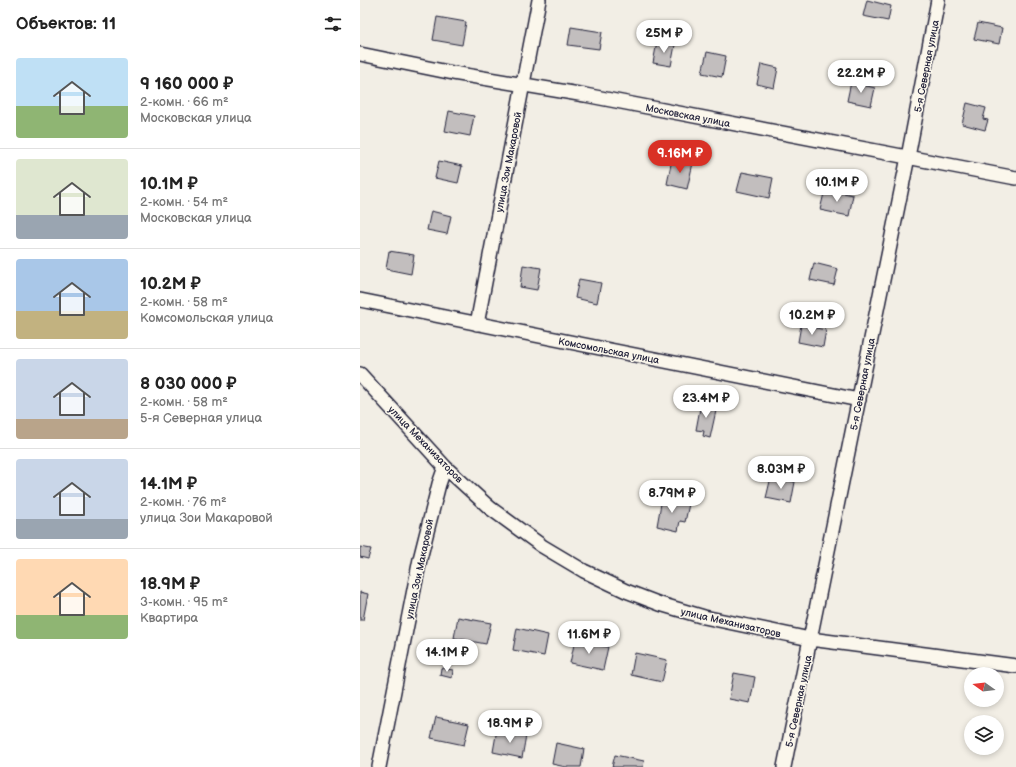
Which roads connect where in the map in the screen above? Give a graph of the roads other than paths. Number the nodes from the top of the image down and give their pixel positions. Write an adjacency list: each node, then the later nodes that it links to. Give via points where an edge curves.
1 (539, 0): 4 (street, улица Зои Макаровой)
2 (938, 0): 5 (street, 5-я Северная улица)
3 (360, 54): 4 (street, Московская улица)
4 (523, 85): 5 (street, Московская улица); 8 (street, улица Зои Макаровой)
5 (908, 157): 6 (street, Московская улица); 10 (street, 5-я Северная улица)
6 (1016, 178)
7 (360, 300): 8 (street, Комсомольская улица)
8 (477, 324): 10 (street, Комсомольская улица)
9 (360, 374): 11 (street, улица Механизаторов)
10 (859, 400): 12 (street, 5-я Северная улица)
11 (444, 467): 12 (street, улица Механизаторов, via 490,508 542,546 584,571 660,604 704,617); 14 (street, улица Зои Макаровой, via 420,559)
12 (810, 639): 13 (street, улица Механизаторов); 15 (street, 5-я Северная улица)
13 (1016, 666)
14 (379, 767)
15 (784, 767)

